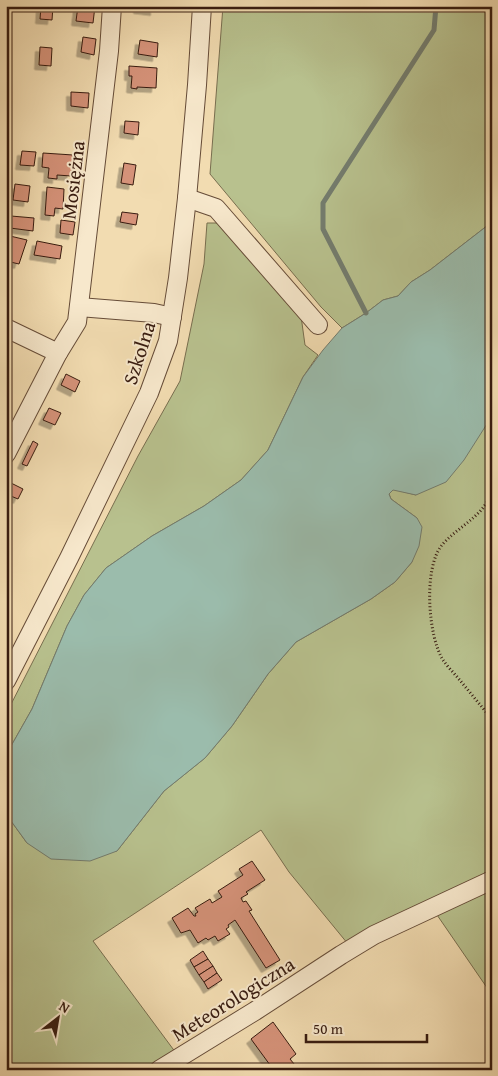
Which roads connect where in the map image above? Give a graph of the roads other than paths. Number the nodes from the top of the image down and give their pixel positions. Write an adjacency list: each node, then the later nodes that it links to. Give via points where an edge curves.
1 (112, 6): 4 (street, Mosiężna)
2 (202, 6): 3 (street, Szkolna)
3 (187, 198): 5 (street, Szkolna); 6 (street, via 216,208)
4 (79, 307): 5 (street); 8 (street, Mosiężna, via 76,322)
5 (172, 317): 10 (street, Szkolna, via 168,341 149,393)
6 (318, 325)
7 (6, 328): 8 (street)
8 (58, 353): 9 (street, Mosiężna)
9 (6, 454)
10 (6, 680)
11 (492, 880): 12 (street, Meteorologiczna, via 374,935)
12 (159, 1070)

